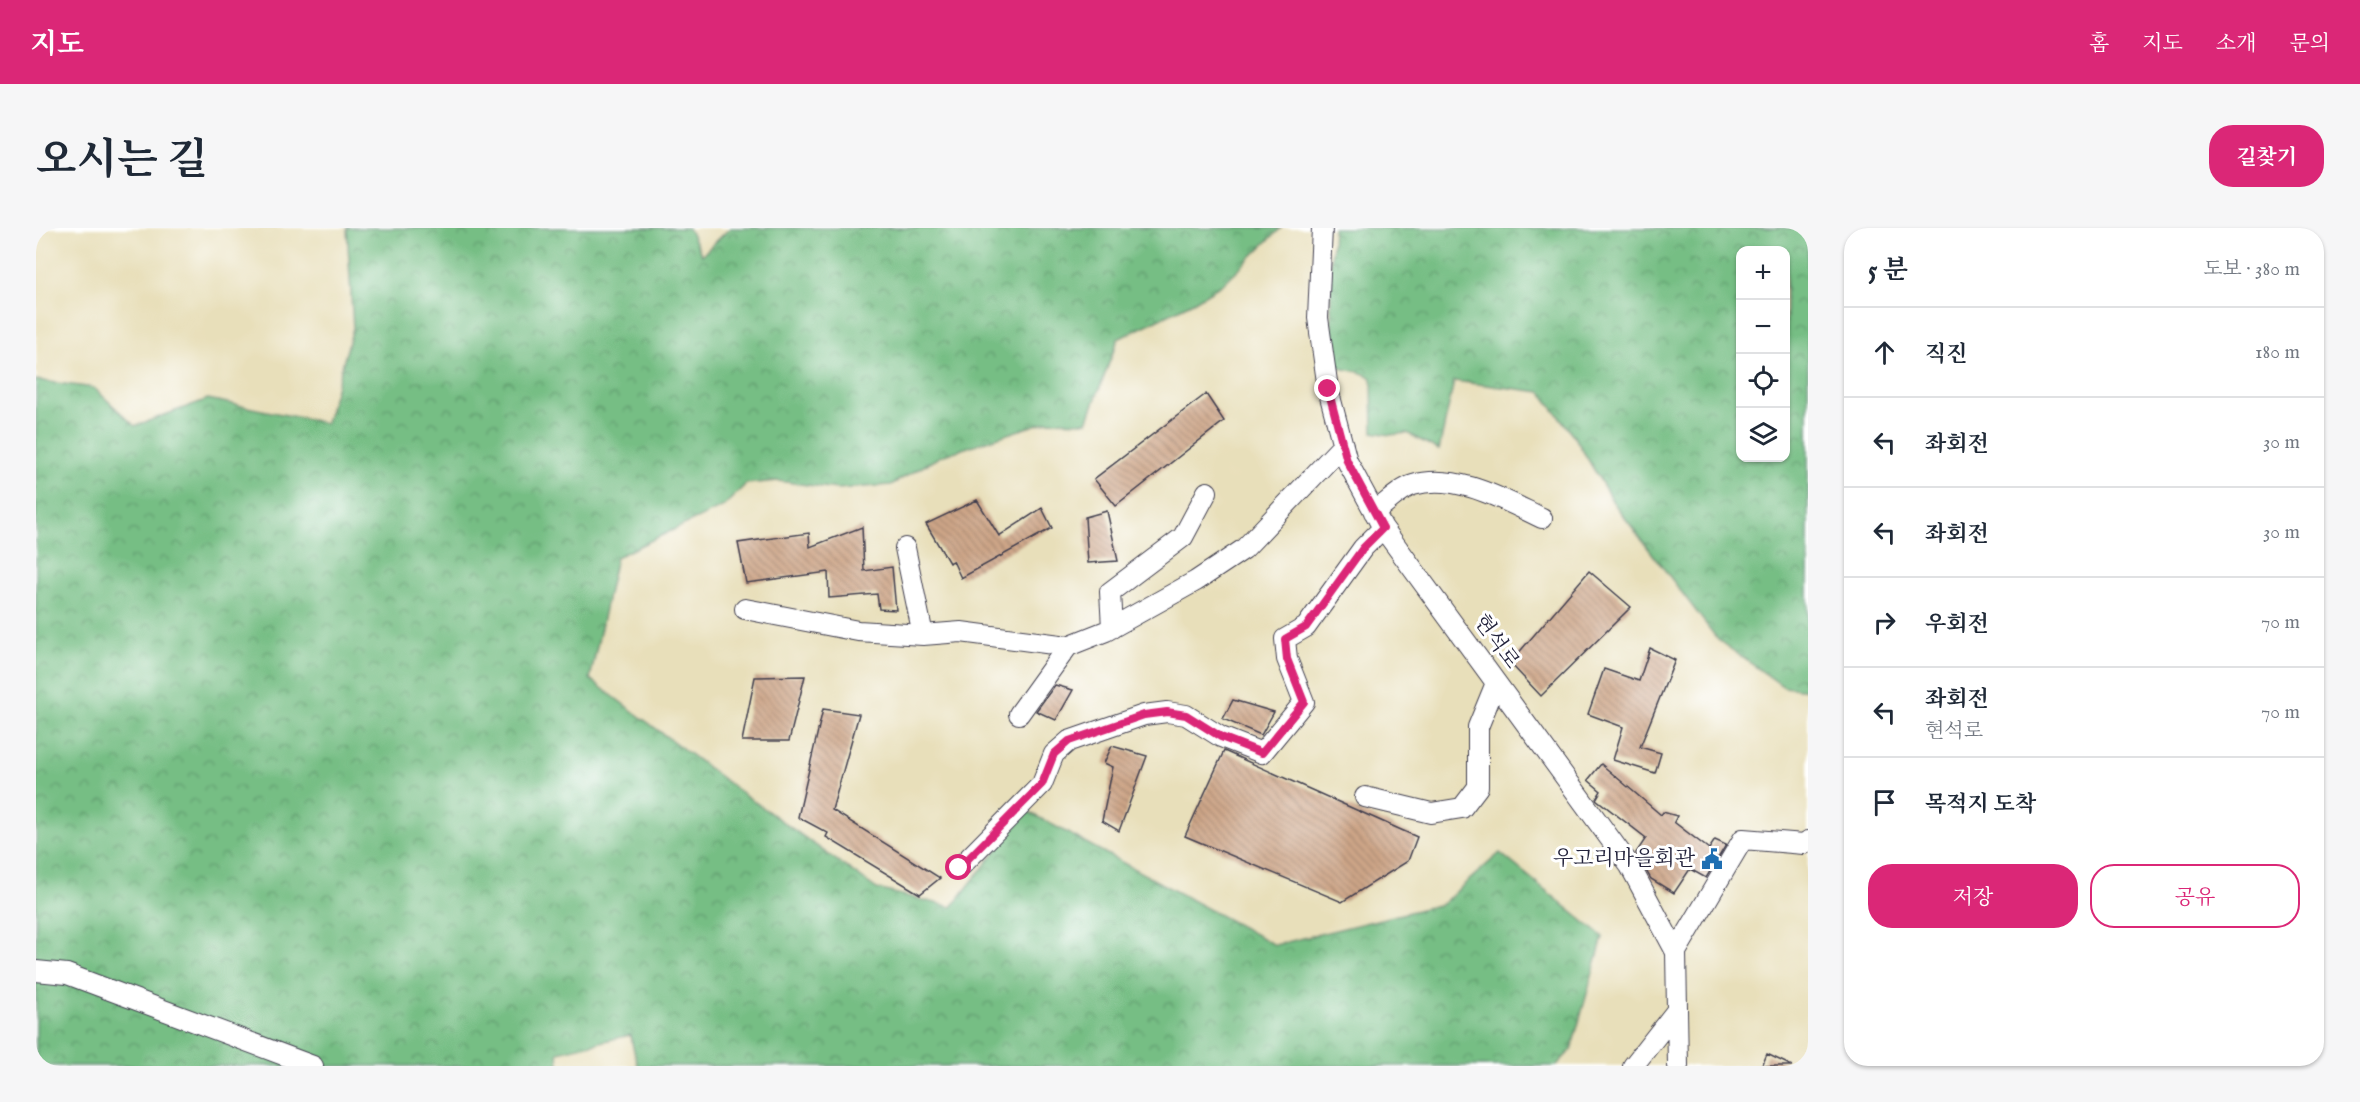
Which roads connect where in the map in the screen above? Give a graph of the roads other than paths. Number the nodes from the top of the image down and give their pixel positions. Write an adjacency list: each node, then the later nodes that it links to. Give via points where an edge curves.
1 (1322, 228): 2 (street, 현석로, via 1318,318 1328,389)
2 (1343, 445): 5 (street, 현석로, via 1347,461); 8 (street, via 1244,549)
3 (1207, 492): 8 (street, via 1183,537 1110,592)
4 (1542, 518): 5 (street, via 1492,494 1439,480 1410,485)
5 (1379, 520): 11 (street, 현석로); 15 (street, via 1306,627 1285,639 1287,659 1304,702 1262,753 1221,737 1186,715 1167,712 1144,715 1069,741 1054,754 1042,784)
6 (905, 548): 9 (street)
7 (745, 609): 9 (street, via 858,631)
8 (1112, 628): 10 (street)
9 (922, 635): 10 (street, via 961,632)
10 (1068, 646): 12 (street)
11 (1496, 683): 13 (street, via 1478,726 1478,787 1462,808 1431,813); 16 (street, 현석로, via 1630,866)
12 (1019, 714)
13 (1365, 797)
14 (1808, 841): 16 (street, via 1804,844 1743,839)
15 (959, 868)
16 (1676, 952): 18 (street, 현석로)
17 (36, 971): 19 (street, via 67,974)
18 (1677, 1010): 20 (street); 21 (street, 현석로)
19 (313, 1066)
20 (1633, 1066)
21 (1678, 1066)

